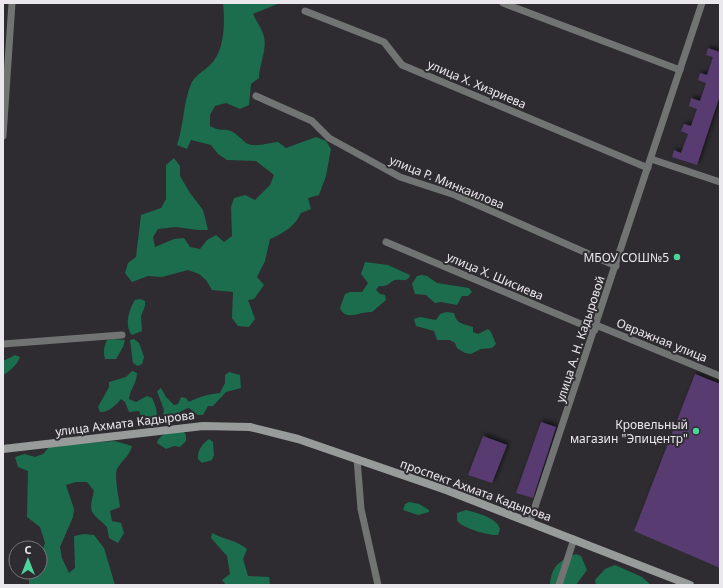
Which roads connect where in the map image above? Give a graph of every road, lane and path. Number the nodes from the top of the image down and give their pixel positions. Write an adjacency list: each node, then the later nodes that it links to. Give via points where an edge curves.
1 (12, 3): 6 (street)
2 (503, 3): 5 (street)
3 (702, 3): 5 (street, улица А. Н. Кадыровой)
4 (305, 11): 10 (street, улица Х. Хизриева, via 384,42 402,65)
5 (680, 70): 9 (street, улица А. Н. Кадыровой)
6 (5, 84): 8 (street)
7 (256, 96): 13 (street, улица Р. Минкаилова, via 312,121 329,138 400,178 455,195)
8 (3, 136)
9 (651, 159): 10 (street, улица А. Н. Кадыровой); 11 (street)
10 (648, 168): 13 (street, улица А. Н. Кадыровой)
11 (720, 182)
12 (386, 242): 14 (street, улица Х. Шисиева)
13 (616, 266): 14 (street, улица А. Н. Кадыровой)
14 (596, 327): 17 (street, Овражная улица); 21 (street, улица А. Н. Кадыровой)
15 (122, 335): 16 (street)
16 (3, 344)
17 (720, 376)
18 (250, 427): 19 (street, улица Ахмата Кадырова, via 203,426); 20 (street, проспект Ахмата Кадырова, via 298,439)
19 (3, 449)
20 (357, 459): 21 (street, проспект Ахмата Кадырова); 24 (street, via 361,509)
21 (530, 522): 22 (street, проспект Ахмата Кадырова)
22 (574, 539): 23 (street, проспект Ахмата Кадырова); 25 (street)
23 (679, 583): 26 (street, проспект Ахмата Кадырова)
24 (378, 585)
25 (559, 585)
26 (690, 585)

